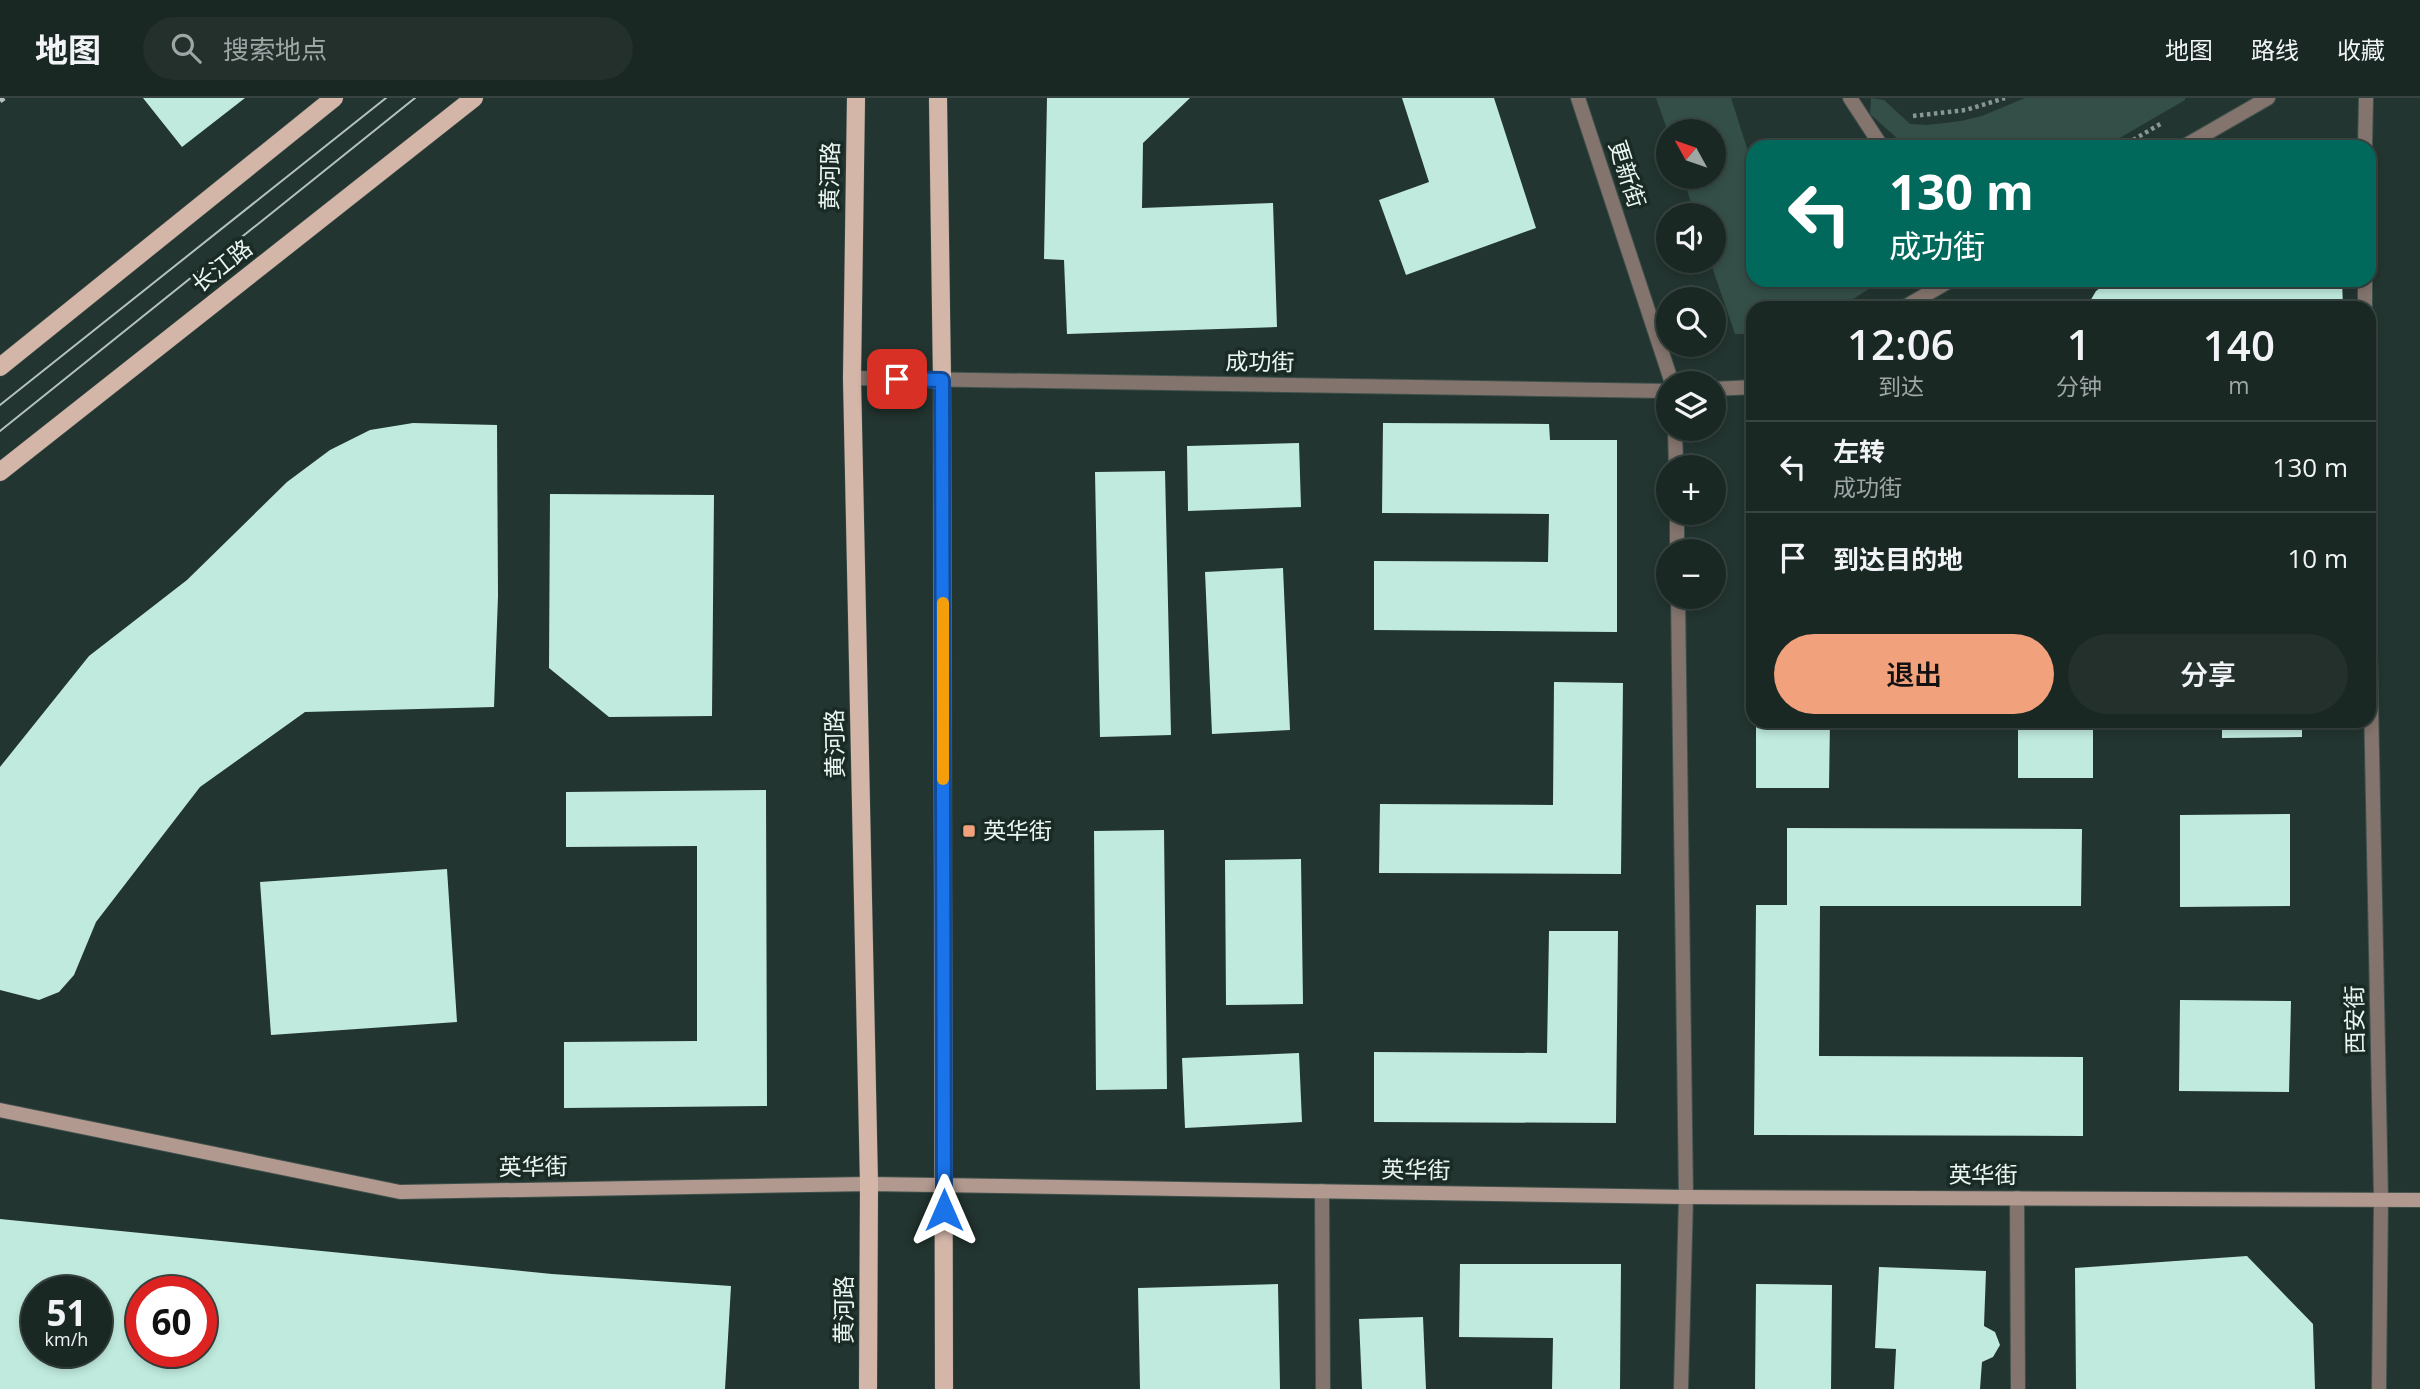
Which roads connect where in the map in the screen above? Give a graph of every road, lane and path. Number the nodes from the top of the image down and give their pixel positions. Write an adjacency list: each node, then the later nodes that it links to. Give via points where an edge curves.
1 (334, 98): 18 (main road)
2 (474, 98): 25 (main road, 长江路)
3 (856, 98): 20 (main road, 黄河路)
4 (939, 98): 21 (main road)
5 (1578, 98): 19 (street, 更新街)
6 (1850, 98): 12 (street)
7 (2005, 98): 10 (path, via 1966,110)
8 (2268, 98): 14 (street)
9 (2366, 98): 15 (street)
10 (1913, 116)
11 (2169, 120): 13 (path)
12 (1877, 140)
13 (2133, 140)
14 (2195, 140)
15 (2365, 140)
16 (1939, 287): 17 (street)
17 (1915, 301)
18 (0, 367)
19 (1668, 371)
20 (852, 378): 21 (street, 成功街); 29 (main road, 黄河路)
21 (942, 380): 24 (street, 成功街); 30 (main road)
22 (1746, 387): 23 (street)
23 (1726, 388)
24 (1656, 391)
25 (0, 472)
26 (1678, 609): 32 (street)
27 (2372, 728): 34 (street, 西安街)
28 (0, 1110): 29 (street, 英华街, via 400,1192)
29 (869, 1184): 30 (street, 英华街); 36 (main road, 黄河路)
30 (944, 1185): 31 (street, 英华街); 37 (main road)
31 (1322, 1191): 32 (street, 英华街); 38 (street)
32 (1686, 1196): 33 (street, 英华街); 39 (street)
33 (2017, 1198): 34 (street, 英华街); 40 (street)
34 (2381, 1199): 35 (street, 英华街); 41 (street, 西安街)
35 (2420, 1200)
36 (868, 1389)
37 (944, 1389)
38 (1323, 1389)
39 (1681, 1389)
40 (2018, 1389)
41 (2379, 1389)

